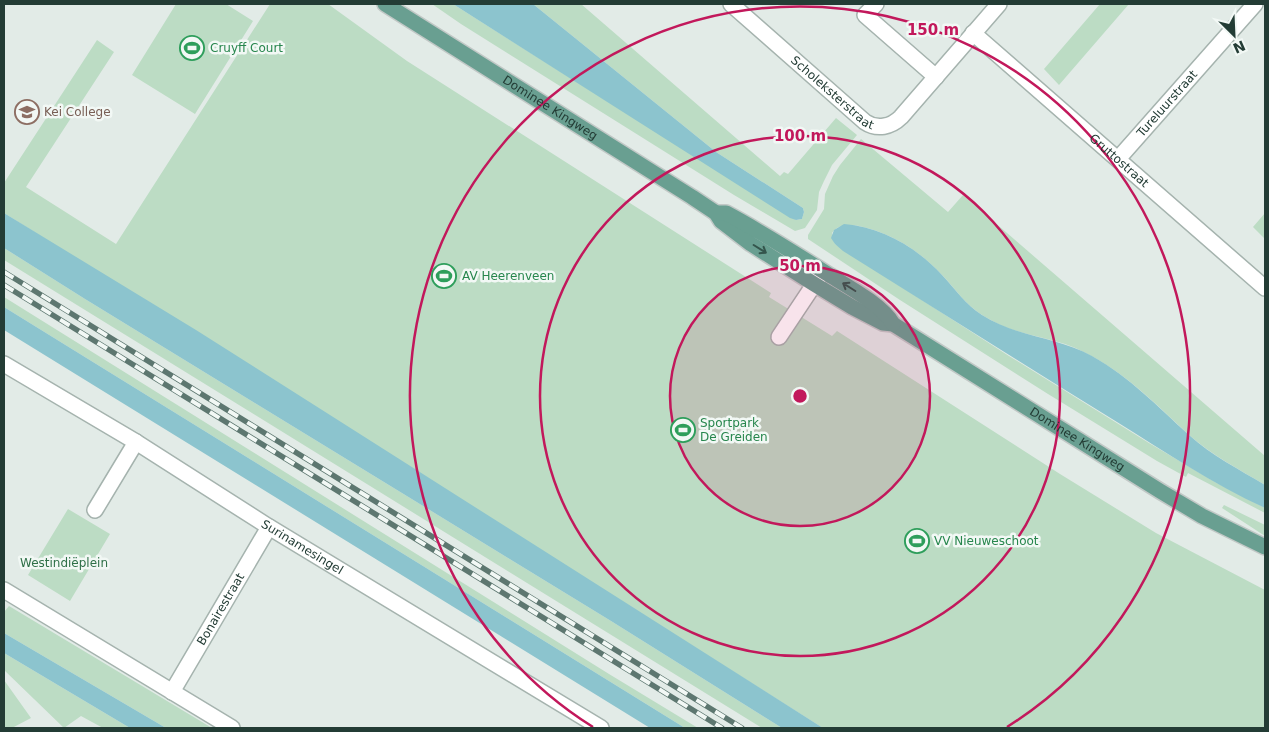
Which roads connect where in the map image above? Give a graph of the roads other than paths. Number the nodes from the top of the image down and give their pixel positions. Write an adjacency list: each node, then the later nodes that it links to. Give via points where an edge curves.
1 (384, 4): 9 (main road, Dominee Kingweg)
2 (731, 4): 7 (street, Scholeksterstraat, via 872,126 886,126 898,120)
3 (876, 4): 7 (street, via 865,15)
4 (999, 4): 6 (street, Scholeksterstraat)
5 (1255, 4): 8 (street, Tureluurstraat)
6 (973, 33): 7 (street, Scholeksterstraat); 8 (street, Gruttostraat)
7 (936, 78)
8 (1118, 159): 12 (street, Gruttostraat)
9 (716, 213): 10 (main road, Dominee Kingweg, via 726,213 743,222); 11 (main road, Dominee Kingweg, one-way to 11, via 720,221 751,244)
10 (823, 271): 11 (street); 13 (main road, Dominee Kingweg, one-way to 10, via 889,316 860,294)
11 (814, 284): 13 (main road, Dominee Kingweg, via 883,323); 14 (street)
12 (1265, 288)
13 (893, 324): 19 (main road, Dominee Kingweg, via 1202,516)
14 (779, 337)
15 (4, 364): 16 (street, Surinamesingel)
16 (136, 442): 17 (street); 18 (street, Surinamesingel)
17 (95, 510)
18 (269, 527): 21 (street, Bonairestraat); 22 (street, Surinamesingel)
19 (1265, 547)
20 (4, 590): 21 (street)
21 (172, 692): 23 (street)
22 (580, 723): 24 (street, Surinamesingel)
23 (232, 728)
24 (601, 728)

